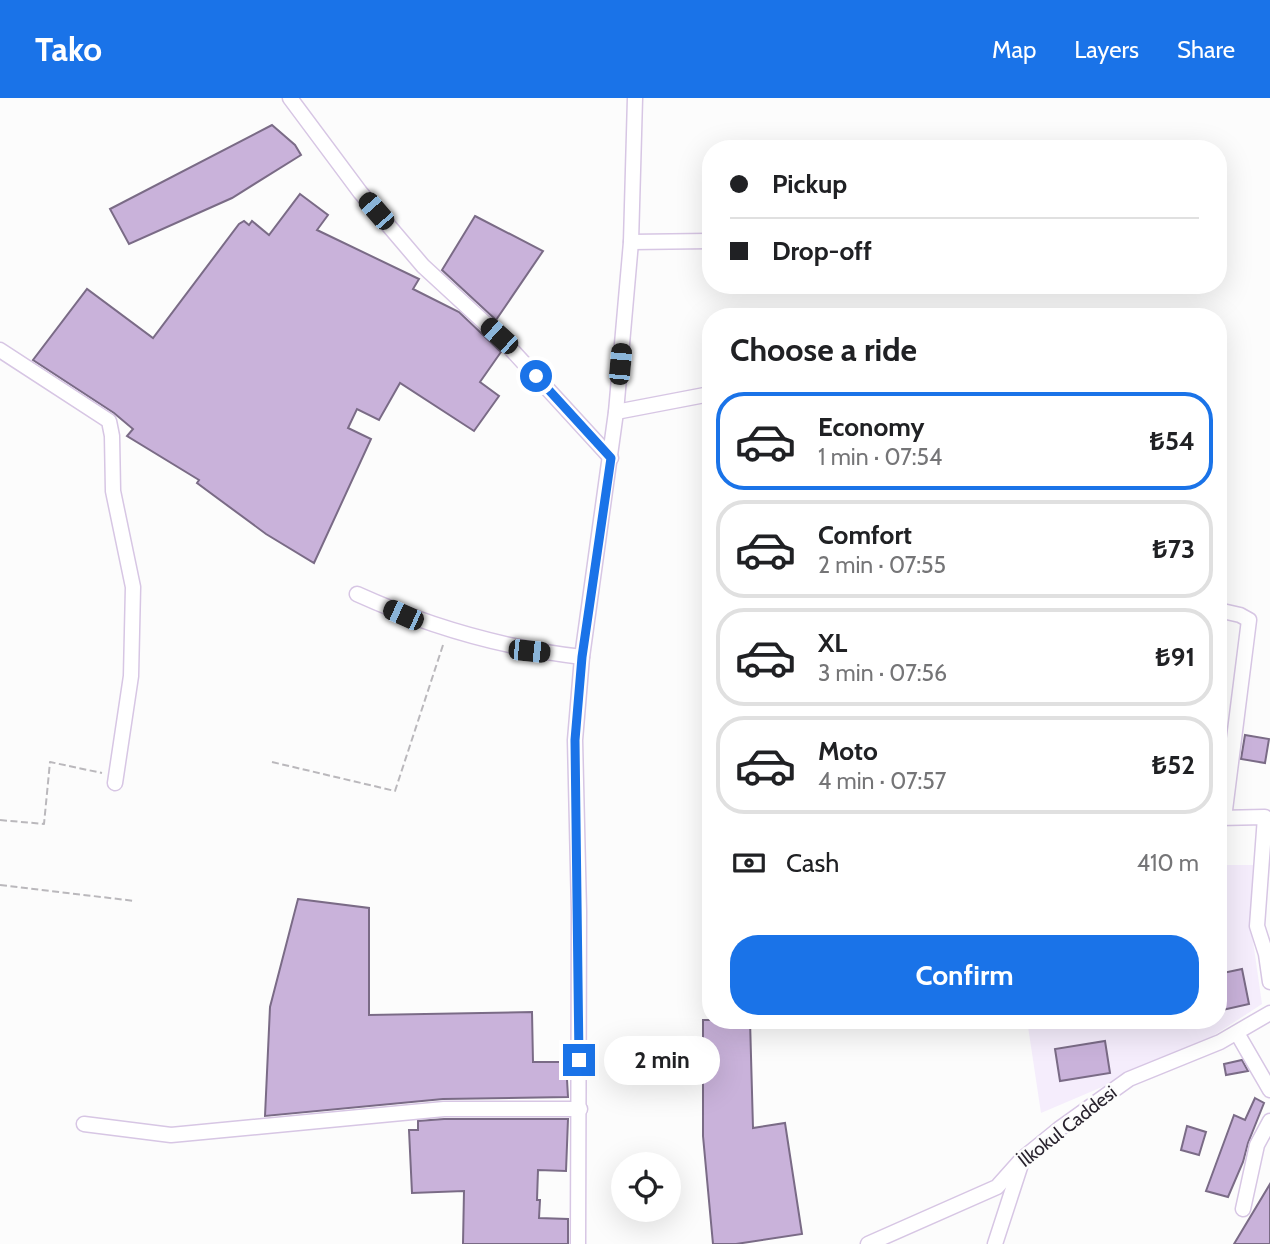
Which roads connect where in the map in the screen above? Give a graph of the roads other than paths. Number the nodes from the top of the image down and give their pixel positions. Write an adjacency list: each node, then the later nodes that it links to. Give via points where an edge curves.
1 (290, 98): 8 (street, via 423,266 499,336)
2 (635, 98): 3 (street)
3 (631, 242): 4 (street); 7 (street)
4 (702, 242)
5 (0, 350): 13 (street, via 109,421 113,491 134,587 131,676)
6 (702, 396): 7 (street)
7 (616, 412): 8 (street)
8 (611, 458): 11 (street)
9 (356, 594): 11 (street, via 448,631 529,651)
10 (1227, 613): 12 (street, via 1249,620)
11 (582, 657): 20 (street, via 575,740)
12 (1227, 776)
13 (116, 780)
14 (1267, 816): 15 (street); 16 (street, via 1256,926)
15 (1227, 818)
16 (1270, 982)
17 (1270, 1013): 18 (street, İlkokul Caddesi)
18 (1237, 1033): 19 (street); 23 (street, İlkokul Caddesi, via 1129,1079)
19 (1270, 1090)
20 (580, 1109): 22 (street, via 443,1109 171,1135); 25 (street)
21 (1270, 1121): 24 (street, via 1257,1145)
22 (84, 1124)
23 (1022, 1159): 26 (street, İlkokul Caddesi, via 997,1187); 27 (street)
24 (1243, 1209)
25 (578, 1244)
26 (868, 1244)
27 (995, 1244)

